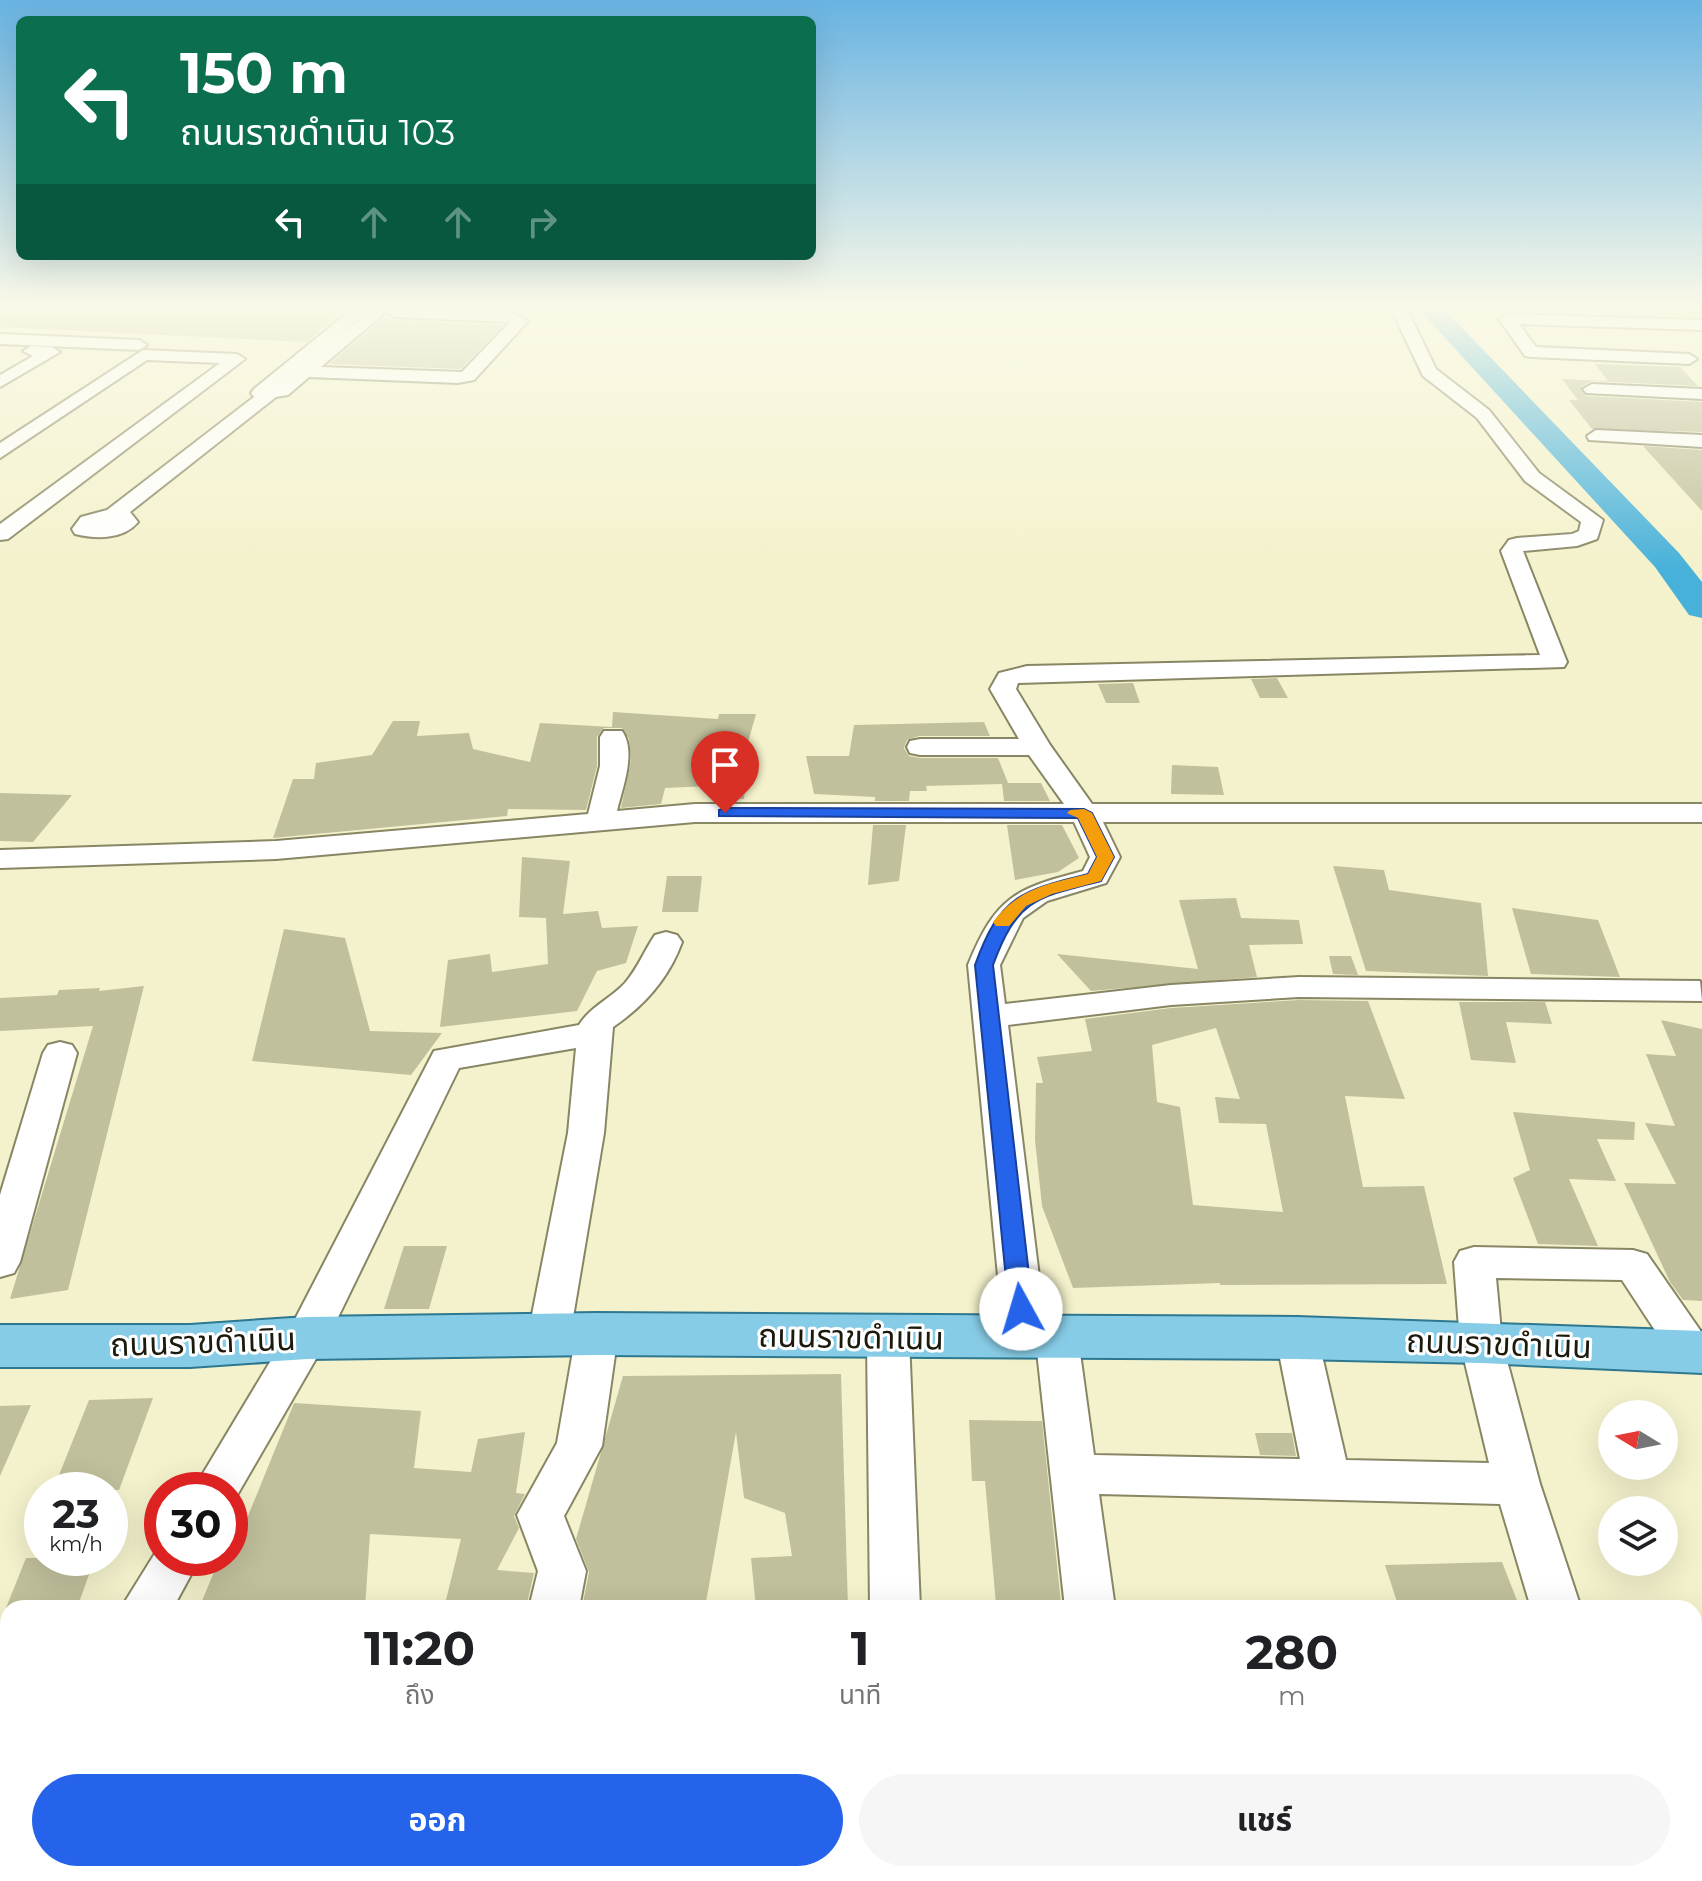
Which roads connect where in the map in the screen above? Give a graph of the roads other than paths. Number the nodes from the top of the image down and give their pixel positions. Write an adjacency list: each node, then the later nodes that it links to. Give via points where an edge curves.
1 (87, 393): 11 (street)
2 (191, 393): 13 (street)
3 (264, 393): 7 (street)
4 (279, 393): 7 (street)
5 (1456, 393): 17 (street, via 1483,414 1532,477 1592,520 1589,534 1577,540 1517,545 1512,551 1555,662 1008,678 1003,689)
6 (1675, 393): 8 (street)
7 (269, 394): 13 (street, via 113,515 127,522 115,529 83,529 88,521)
8 (1702, 394)
9 (1596, 436): 10 (street)
10 (1702, 441)
11 (0, 452)
12 (14, 502): 13 (street)
13 (42, 503): 14 (street)
14 (0, 534)
15 (613, 737): 20 (street, via 614,766)
16 (920, 747): 17 (street)
17 (1037, 747): 18 (street)
18 (1084, 813): 19 (street); 20 (street, via 695,813); 24 (street, via 1105,857 1095,877 1020,902 1002,922 984,965)
19 (1702, 813)
20 (600, 822): 21 (street, via 276,850)
21 (0, 859)
22 (666, 942): 25 (street, via 653,970 624,1004 599,1019)
23 (1700, 991): 24 (street, via 1299,987 1171,995)
24 (988, 1017): 31 (street)
25 (593, 1034): 28 (street); 29 (street, via 446,1059)
26 (60, 1053): 27 (street)
27 (0, 1262)
28 (573, 1334): 29 (main road, ถนนราขดำเนิน); 30 (main road, ถนนราขดำเนิน); 42 (street, via 579,1446 540,1515 562,1571)
29 (307, 1338): 34 (main road, ถนนราขดำเนิน, via 190,1346); 36 (street)
30 (888, 1338): 31 (main road, ถนนราขดำเนิน); 43 (street)
31 (1041, 1338): 32 (main road, ถนนราขดำเนิน); 37 (street)
32 (1297, 1338): 33 (main road, ถนนราขดำเนิน); 38 (street)
33 (1481, 1342): 35 (main road, ถนนราขดำเนิน); 35 (street, via 1474,1262 1633,1265); 39 (street)
34 (0, 1346)
35 (1697, 1352)
36 (227, 1472)
37 (1073, 1474): 38 (street); 44 (street)
38 (1327, 1480): 39 (street)
39 (1517, 1484): 45 (street)
40 (165, 1576): 41 (street)
41 (151, 1600)
42 (556, 1600)
43 (895, 1600)
44 (1089, 1600)
45 (1553, 1600)

